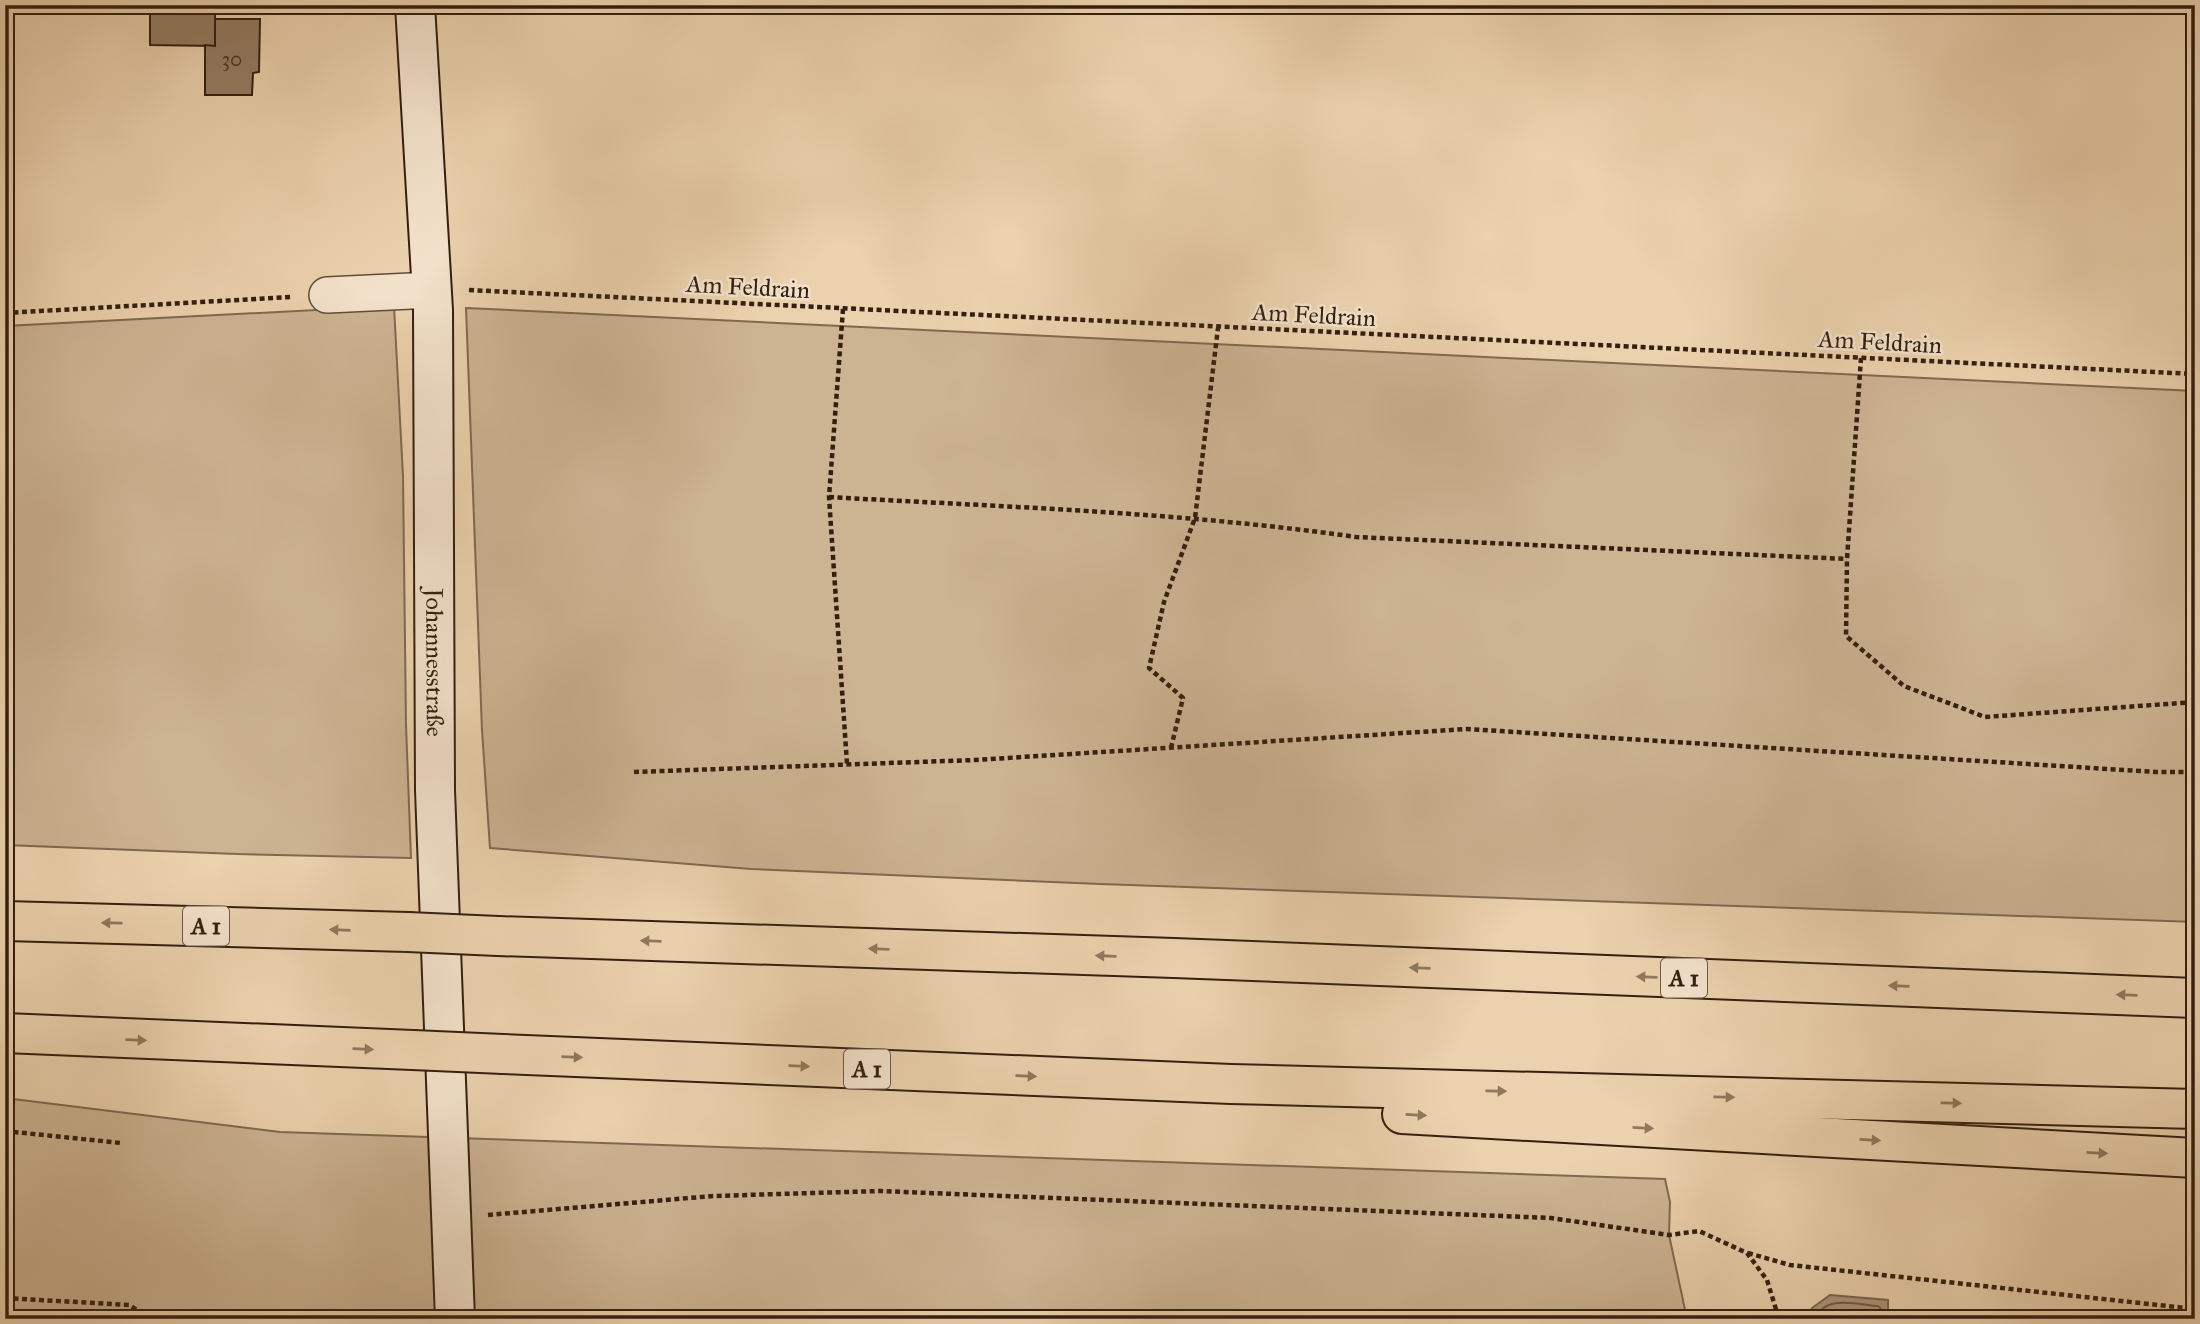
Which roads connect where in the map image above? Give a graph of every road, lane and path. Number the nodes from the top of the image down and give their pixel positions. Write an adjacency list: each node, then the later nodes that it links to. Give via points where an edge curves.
1 (415, 5): 2 (main road, Johannesstraße)
2 (432, 290): 3 (street); 4 (path, Am Feldrain); 25 (main road, Johannesstraße, via 435,765)
3 (327, 295): 5 (path)
4 (843, 309): 6 (path, Am Feldrain); 9 (path)
5 (5, 313)
6 (1218, 328): 7 (path, Am Feldrain); 10 (path)
7 (1861, 358): 8 (path, Am Feldrain); 11 (path)
8 (2195, 374)
9 (828, 497): 10 (path); 14 (path)
10 (1195, 519): 11 (path, via 1356,537); 13 (path, via 1164,602 1149,668 1183,698)
11 (1847, 559): 12 (path, via 1846,636 1904,686 1985,717)
12 (2195, 702)
13 (1171, 748): 14 (path); 16 (path, via 1467,729)
14 (847, 764): 15 (path)
15 (634, 772)
16 (2195, 772)
17 (5, 921): 18 (highway, A 1, one-way to 17, bridge, via 1160,958)
18 (2195, 998)
19 (5, 1033): 20 (highway, A 1, one-way to 20, bridge)
20 (1281, 1086): 21 (highway, A 1, one-way to 21); 24 (highway, one-way to 24, via 1318,1110)
21 (2195, 1109)
22 (5, 1131): 23 (path)
23 (121, 1143)
24 (2195, 1158)
25 (452, 1213): 26 (path, via 490,1215 713,1196 880,1191 1551,1218 1669,1235 1699,1231); 30 (main road, Johannesstraße)
26 (1747, 1253): 28 (path, via 1790,1265); 31 (path, via 1767,1280)
27 (5, 1298): 29 (path, via 130,1305)
28 (2195, 1309)
29 (151, 1319)
30 (455, 1319)
31 (1779, 1319)

